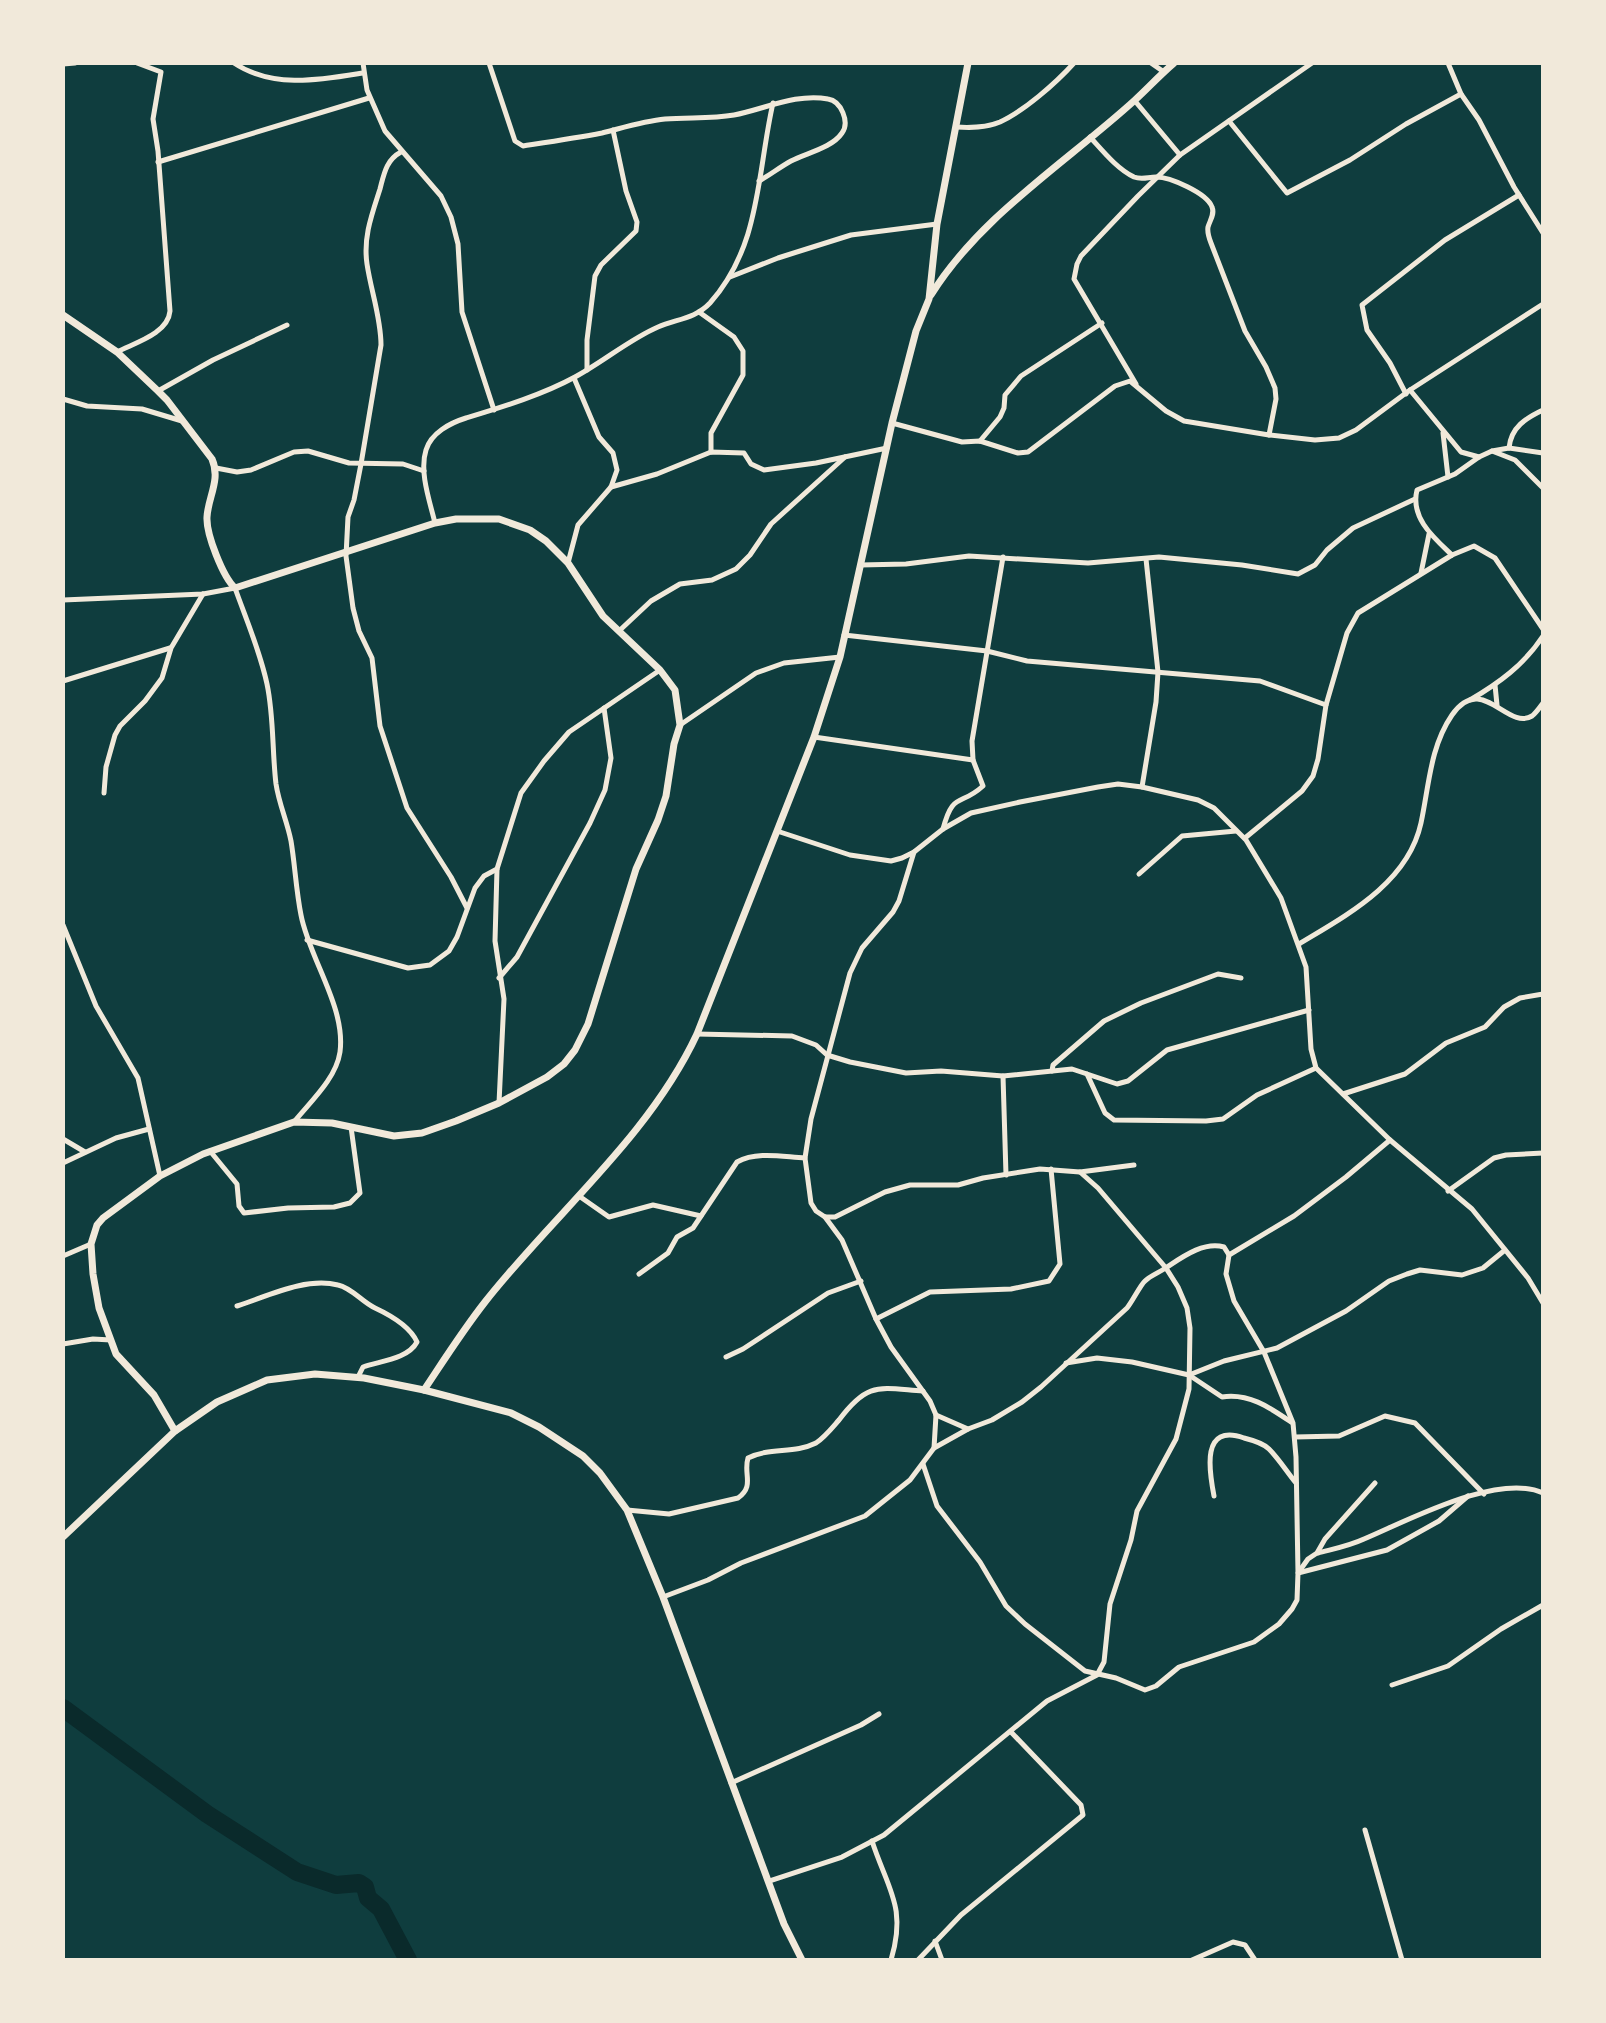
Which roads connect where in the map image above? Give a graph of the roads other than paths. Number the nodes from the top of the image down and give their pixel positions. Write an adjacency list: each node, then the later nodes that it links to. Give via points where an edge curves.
1 (75, 63): 12 (street)
2 (137, 63): 25 (street, via 160,72 153,119)
3 (234, 63): 14 (street, via 251,73 292,81)
4 (363, 63): 14 (street)
5 (489, 63): 21 (street, via 515,141 523,146)
6 (968, 63): 20 (street)
7 (1074, 63): 20 (street, via 999,122)
8 (1151, 63): 13 (street)
9 (1174, 63): 13 (street)
10 (1312, 63): 19 (street)
11 (1448, 63): 15 (street)
12 (63, 64)
13 (1164, 72): 17 (street)
14 (363, 73): 16 (street)
15 (1461, 94): 19 (street, via 1287,193); 28 (street)
16 (369, 98): 23 (street); 25 (street)
17 (1135, 101): 22 (street); 24 (street)
18 (773, 103): 21 (street, via 731,116 663,120); 27 (street); 27 (street, via 831,99 842,109 845,128 830,143)
19 (1229, 121): 24 (street)
20 (956, 127): 29 (street)
21 (613, 130): 39 (street, via 637,222 636,231 595,276)
22 (1090, 137): 26 (street, via 1134,177); 32 (street, via 986,229 947,269)
23 (401, 152): 45 (street, via 441,196 451,216 458,244 462,312); 59 (street, via 384,171 367,229 367,263 381,345)
24 (1180, 155): 26 (street)
25 (158, 162): 38 (street, via 169,319 158,331)
26 (1158, 177): 36 (street, via 1077,264 1074,279); 50 (street, via 1191,188 1212,205 1211,243 1245,331 1275,388)
27 (759, 181): 31 (street, via 746,246)
28 (1519, 194): 30 (street); 43 (street, via 1445,240 1362,304 1367,330)
29 (937, 225): 31 (street, via 851,235); 32 (street)
30 (1543, 233)
31 (730, 277): 34 (street)
32 (929, 299): 48 (street)
33 (1543, 304): 43 (street)
34 (699, 312): 39 (street, via 646,333); 55 (street, via 734,337 743,351 743,375 711,433)
35 (63, 315): 38 (street)
36 (1102, 323): 41 (street); 51 (street, via 1015,382 1005,395 1000,418)
37 (287, 325): 42 (street)
38 (117, 352): 42 (street)
39 (587, 370): 40 (street)
40 (574, 378): 45 (street); 63 (street, via 599,438 616,461)
41 (1136, 384): 50 (street, via 1184,421); 51 (street, via 1130,381 1115,386 1028,452)
42 (158, 391): 47 (street)
43 (1408, 392): 49 (street); 50 (street, via 1339,438)
44 (63, 399): 47 (street, via 87,406 142,409)
45 (494, 410): 61 (street, via 441,430 425,451)
46 (1543, 410): 53 (street, via 1522,422)
47 (182, 421): 60 (street)
48 (892, 423): 51 (street, via 962,442); 52 (street)
49 (1443, 430): 58 (street, via 1461,452); 62 (street)
50 (1269, 435)
51 (980, 441)
52 (887, 448): 57 (street); 73 (street)
53 (1509, 448): 54 (street); 56 (street)
54 (1492, 451): 58 (street); 64 (street, via 1515,460)
55 (711, 452): 57 (street, via 744,453 751,464 764,470); 63 (street)
56 (1543, 453)
57 (845, 457): 79 (street, via 771,524 736,569 712,580 680,584 651,601)
58 (1479, 457): 62 (street)
59 (361, 464): 60 (street, via 308,451 251,470); 61 (street, via 404,464); 68 (street, via 348,517)
60 (216, 468): 75 (street, via 208,525 225,575)
61 (424, 471): 66 (street)
62 (1448, 477): 65 (street, via 1417,490)
63 (611, 487): 72 (street, via 579,525)
64 (1543, 488)
65 (1415, 499): 67 (street); 71 (street, via 1353,528 1315,565 1298,574)
66 (435, 523): 68 (street); 72 (street, via 499,519 513,523 546,541)
67 (1429, 534): 69 (street); 74 (street)
68 (347, 550): 75 (street); 106 (street, via 352,608 372,658 389,757 407,808)
69 (1452, 555): 74 (street); 78 (street, via 1474,546 1495,558)
70 (1003, 557): 71 (street, via 1088,563); 73 (street); 83 (street)
71 (1146, 559): 86 (street)
72 (568, 563): 79 (street, via 603,616)
73 (860, 565): 80 (street)
74 (1421, 573): 91 (street, via 1358,613 1347,633)
75 (235, 588): 76 (street); 109 (street, via 267,681 276,783)
76 (203, 594): 77 (street); 82 (street)
77 (63, 600)
78 (1543, 629)
79 (619, 631): 85 (street)
80 (844, 635): 83 (street); 84 (street)
81 (1543, 636): 88 (street, via 1528,658)
82 (171, 648): 87 (street); 98 (street, via 162,678 115,735)
83 (987, 651): 86 (street, via 1027,661); 96 (street)
84 (839, 657): 94 (street, via 768,667); 95 (street)
85 (660, 670): 93 (street); 94 (street, via 675,690)
86 (1158, 672): 91 (street, via 1260,681); 97 (street)
87 (63, 681)
88 (1495, 685): 89 (street); 92 (street)
89 (1469, 701): 92 (street); 110 (street, via 1452,715 1437,743 1421,826 1399,871 1371,897)
90 (1543, 704): 92 (street, via 1525,718 1505,714)
91 (1326, 705): 102 (street, via 1310,783)
92 (1497, 705)
93 (604, 708): 104 (street, via 569,732 521,793); 111 (street, via 611,758 605,790 517,957)
94 (680, 725): 122 (street, via 666,796 636,869 581,1040 564,1064)
95 (814, 737): 96 (street); 100 (street)
96 (973, 760): 99 (street, via 983,786 948,809)
97 (1142, 787): 99 (street, via 1118,784 1020,802 971,813); 101 (street, via 1198,800 1214,808)
98 (104, 793)
99 (943, 829): 103 (street)
100 (777, 831): 103 (street, via 850,855 891,860); 115 (street)
101 (1236, 831): 102 (street); 105 (street, via 1182,836)
102 (1245, 838): 110 (street, via 1281,898)
103 (914, 852): 116 (street, via 899,901 853,964)
104 (498, 869): 106 (street, via 484,876); 111 (street, via 495,941)
105 (1139, 874)
106 (467, 908): 109 (street, via 449,951 430,965 408,968)
107 (63, 925): 108 (street)
108 (64, 932): 125 (street, via 96,1006 135,1073)
109 (307, 940): 123 (street, via 333,1006 341,1036 340,1054 326,1083)
110 (1299, 944): 114 (street)
111 (499, 978): 122 (street, via 503,999)
112 (1241, 978): 118 (street, via 1218,974 1104,1021 1053,1065)
113 (1543, 994): 121 (street, via 1504,1007 1485,1027 1446,1043 1405,1074)
114 (1309, 1010): 117 (street); 119 (street, via 1167,1050 1128,1081 1117,1084)
115 (696, 1034): 116 (street, via 792,1036 816,1045); 139 (street, via 685,1060 640,1123)
116 (827, 1055): 120 (street, via 906,1073); 131 (street)
117 (1316, 1068): 119 (street, via 1257,1095 1223,1119 1206,1121 1114,1120 1105,1113); 121 (street)
118 (1052, 1071): 119 (street, via 1072,1069); 120 (street)
119 (1087, 1074)
120 (1003, 1076): 136 (street)
121 (1343, 1094): 127 (street)
122 (499, 1103): 124 (street, via 408,1136)
123 (294, 1122): 124 (street); 128 (street)
124 (351, 1127): 128 (street, via 360,1193 350,1203 334,1207 244,1213 237,1184)
125 (149, 1129): 129 (street); 137 (street)
126 (63, 1139): 129 (street)
127 (1390, 1140): 138 (street); 144 (street, via 1302,1209)
128 (210, 1151): 137 (street)
129 (85, 1152): 132 (street)
130 (1543, 1153): 138 (street, via 1494,1158)
131 (805, 1158): 140 (street, via 746,1157 737,1162); 141 (street, via 811,1203)
132 (63, 1163)
133 (1134, 1165): 135 (street)
134 (1051, 1169): 135 (street); 136 (street); 151 (street, via 1060,1264 1049,1281 1011,1289 930,1292)
135 (1080, 1172): 146 (street)
136 (1006, 1175): 141 (street, via 958,1185 899,1188 835,1217)
137 (160, 1176): 142 (street, via 103,1218)
138 (1448, 1191): 143 (street, via 1472,1209)
139 (579, 1196): 140 (street, via 609,1217 653,1205); 159 (street, via 486,1301)
140 (701, 1216): 147 (street, via 693,1228 677,1237 668,1253)
141 (825, 1217): 148 (street, via 842,1240)
142 (91, 1244): 145 (street); 152 (street, via 95,1288)
143 (1505, 1250): 149 (street); 154 (street, via 1483,1268 1462,1275 1420,1270 1398,1278 1346,1311)
144 (1229, 1255): 146 (street, via 1224,1247 1207,1246); 154 (street, via 1226,1274 1234,1301)
145 (63, 1256)
146 (1166, 1268): 156 (street, via 1143,1282 1126,1308); 157 (street, via 1189,1318)
147 (639, 1274)
148 (861, 1281): 151 (street); 155 (street, via 828,1293)
149 (1542, 1299)
150 (237, 1306): 158 (street, via 302,1285 347,1289 409,1330 417,1342 398,1357 363,1367)
151 (876, 1319): 160 (street)
152 (111, 1340): 153 (street); 164 (street, via 119,1358 154,1395)
153 (63, 1344)
154 (1264, 1352): 157 (street); 162 (street)
155 (726, 1357)
156 (1066, 1363): 157 (street, via 1097,1358); 163 (street, via 1022,1402)
157 (1189, 1375): 162 (street, via 1222,1398 1254,1399); 180 (street, via 1176,1439 1137,1511 1110,1604 1104,1662)
158 (358, 1377): 159 (street); 164 (street, via 315,1374 267,1380 217,1402)
159 (424, 1390): 174 (street, via 511,1413 539,1427 583,1456)
160 (923, 1391): 161 (street); 174 (street, via 870,1390 851,1403 817,1442 748,1458 749,1483 738,1498 669,1514)
161 (936, 1415): 163 (street); 166 (street)
162 (1293, 1423): 165 (street)
163 (968, 1429): 166 (street)
164 (175, 1431): 175 (street)
165 (1295, 1437): 168 (street); 171 (street, via 1339,1436 1385,1416 1415,1423)
166 (934, 1448): 167 (street)
167 (923, 1464): 178 (street, via 865,1516); 180 (street, via 937,1506 974,1552 1006,1606 1074,1664)
168 (1296, 1483): 172 (street, via 1267,1447 1236,1435 1224,1436 1214,1441 1210,1454); 177 (street)
169 (1375, 1483): 176 (street)
170 (1543, 1493): 171 (street, via 1524,1486)
171 (1485, 1494): 173 (street)
172 (1214, 1496)
173 (1468, 1496): 176 (street, via 1363,1540); 177 (street, via 1439,1521 1387,1550)
174 (627, 1510): 178 (street)
175 (63, 1537)
176 (1317, 1553): 177 (street)
177 (1298, 1573): 180 (street, via 1292,1609 1254,1642 1179,1667 1150,1689 1139,1690 1116,1678)
178 (663, 1597): 184 (street)
179 (1543, 1605): 181 (street, via 1448,1666)
180 (1097, 1675): 183 (street, via 1047,1701)
181 (1392, 1685)
182 (879, 1714): 184 (street)
183 (1011, 1732): 186 (street); 188 (street, via 1081,1805 1083,1815)
184 (732, 1783): 187 (street)
185 (1366, 1830): 195 (street)
186 (872, 1842): 187 (street); 190 (street, via 898,1913)
187 (769, 1881): 189 (street)
188 (935, 1941): 191 (street); 192 (street)
189 (802, 1960)
190 (891, 1960)
191 (918, 1960)
192 (942, 1960)
193 (1192, 1960): 194 (street, via 1233,1942 1245,1945)
194 (1255, 1960)
195 (1402, 1960)

